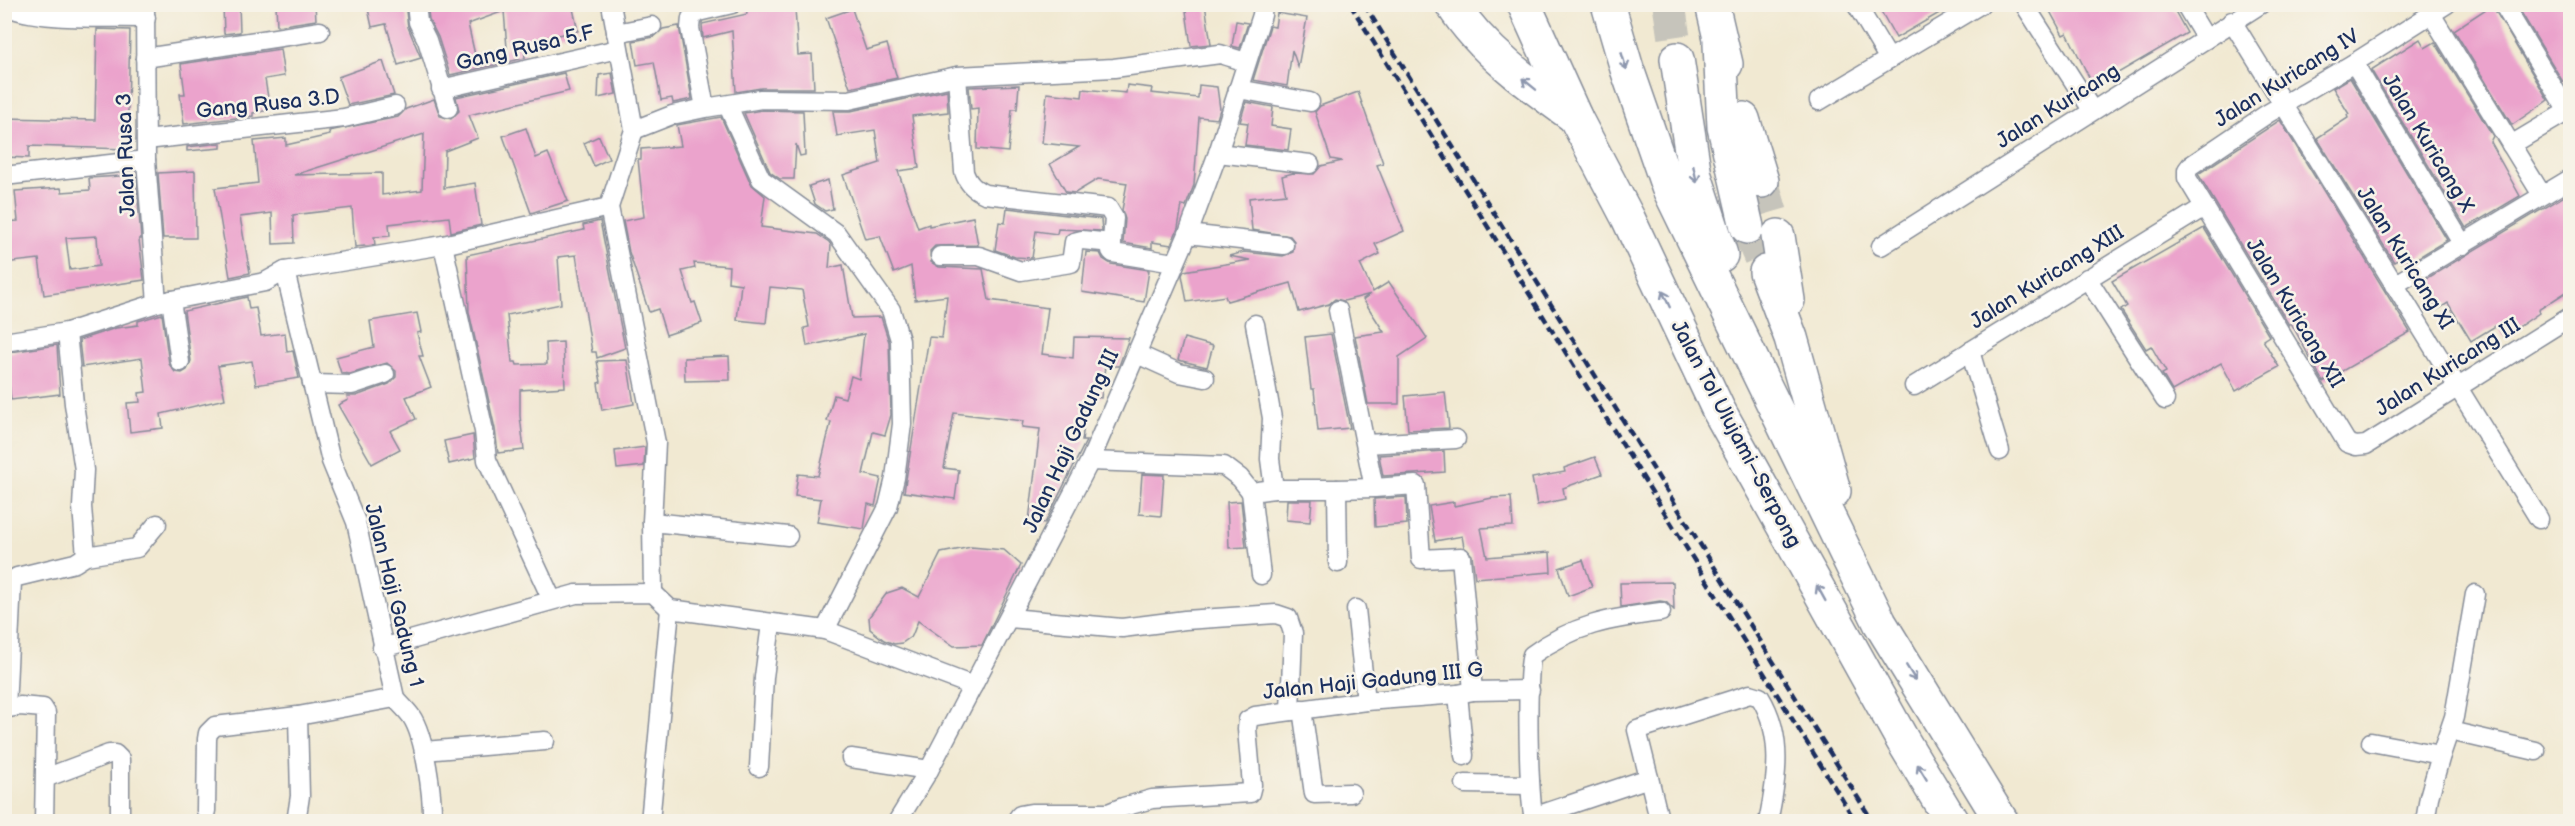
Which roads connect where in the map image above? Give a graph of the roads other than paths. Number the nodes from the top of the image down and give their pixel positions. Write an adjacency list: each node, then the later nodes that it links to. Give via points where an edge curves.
1 (4, 4): 17 (street, via 36,14)
2 (416, 4): 31 (street, via 418,22)
3 (611, 4): 23 (street)
4 (732, 4): 39 (street, via 698,12 691,18)
5 (1263, 4): 28 (street, Jalan Haji Gadung III)
6 (1452, 4): 42 (highway, one-way to 6, via 1530,85 1485,45 1468,29)
7 (1524, 4): 42 (highway, Jalan Tol Ulujami–Serpong)
8 (1608, 4): 109 (highway, Jalan Tol Ulujami–Serpong, one-way to 109, via 1668,187)
9 (1712, 4): 24 (highway)
10 (1856, 4): 27 (street)
11 (1981, 4): 27 (street)
12 (2024, 4): 40 (street)
13 (2185, 4): 22 (street)
14 (2261, 4): 19 (street, Jalan Kuricang)
15 (2447, 4): 18 (street, Jalan Kuricang IV)
16 (2502, 4): 41 (street)
17 (145, 11): 25 (street, Jalan Rusa 3)
18 (2431, 14): 29 (street, Jalan Kuricang IV); 45 (street)
19 (2232, 21): 22 (street, Jalan Kuricang); 35 (street, Jalan Kuricang XI)
20 (652, 26): 23 (street, Gang Rusa 5.F)
21 (320, 31): 25 (street)
22 (2206, 39): 40 (street, Jalan Kuricang)
23 (617, 41): 31 (street, Gang Rusa 5.F); 43 (street)
24 (1720, 44): 51 (highway); 55 (highway, via 1724,127)
25 (145, 58): 44 (street, Jalan Rusa 3)
26 (1677, 59): 93 (highway, one-way to 93, via 1695,176 1715,242 1766,359)
27 (1889, 59): 33 (street)
28 (1245, 62): 30 (street, via 1220,54 1114,68); 32 (street, Jalan Haji Gadung III)
29 (2354, 63): 35 (street, Jalan Kuricang IV); 61 (street, Jalan Kuricang X)
30 (957, 76): 37 (street, via 849,100 761,99); 58 (street, via 968,182 985,194 1108,208 1114,214)
31 (441, 89): 38 (street)
32 (1238, 89): 34 (street); 46 (street, Jalan Haji Gadung III)
33 (1819, 101)
34 (1310, 102)
35 (2284, 105): 54 (street, Jalan Kuricang IV, via 2190,166 2187,178); 68 (street, Jalan Kuricang XI)
36 (395, 106): 44 (street, Gang Rusa 3.D, via 344,118)
37 (728, 106): 39 (street); 111 (street, via 761,179 837,234 891,310 900,340 902,424 888,507)
38 (448, 108)
39 (705, 108): 43 (street, via 672,115)
40 (2092, 110): 62 (street, Jalan Kuricang)
41 (2569, 113): 45 (street)
42 (1576, 118): 147 (highway, Jalan Tol Ulujami–Serpong, one-way to 42, via 1718,409)
43 (634, 130): 53 (street)
44 (146, 140): 47 (street, Jalan Rusa 3)
45 (2511, 145): 52 (street)
46 (1218, 153): 48 (street); 56 (street, Jalan Haji Gadung III)
47 (146, 160): 49 (street); 69 (street, Jalan Rusa 3)
48 (1310, 164)
49 (4, 176)
50 (2571, 179): 52 (street)
51 (1761, 181)
52 (2542, 195): 61 (street)
53 (609, 207): 59 (street); 96 (street, via 656,443)
54 (2204, 207): 67 (street, Jalan Kuricang XIII); 86 (street, Jalan Kuricang XII)
55 (1747, 227)
56 (1188, 234): 60 (street); 64 (street, Jalan Haji Gadung III)
57 (1778, 236): 75 (highway)
58 (1112, 243): 63 (street, via 1074,242 1071,263 1021,271 979,256); 64 (street, via 1111,251 1117,255)
59 (442, 245): 65 (street); 104 (street, via 484,431 487,460)
60 (1284, 245)
61 (2463, 245): 68 (street)
62 (1881, 246)
63 (940, 256)
64 (1174, 263): 77 (street, Jalan Haji Gadung III)
65 (285, 271): 69 (street, via 265,282); 81 (street, Jalan Haji Gadung 1)
66 (1766, 272): 75 (highway)
67 (2087, 278): 76 (street, Jalan Kuricang XIII); 84 (street)
68 (2394, 285): 83 (street, Jalan Kuricang XI)
69 (164, 302): 73 (street); 78 (street, Jalan Rusa 3)
70 (1338, 310): 87 (street)
71 (2571, 317): 83 (street, Jalan Kuricang III)
72 (1255, 324): 91 (street, via 1272,418 1270,459)
73 (67, 332): 74 (street); 99 (street, via 84,470)
74 (5, 338)
75 (1791, 338): 93 (highway)
76 (1970, 351): 82 (street, Jalan Kuricang XIII); 88 (street)
77 (1137, 354): 80 (street, via 1179,373); 89 (street, Jalan Haji Gadung III)
78 (180, 362)
79 (385, 374): 81 (street, via 352,385)
80 (1205, 378)
81 (312, 384): 112 (street, Jalan Haji Gadung 1, via 331,461 356,522)
82 (1914, 386)
83 (2459, 386): 86 (street, Jalan Kuricang III, via 2366,445 2356,447); 95 (street, Jalan Kuricang XI)
84 (2165, 400)
85 (1455, 440): 87 (street)
86 (2347, 443)
87 (1366, 444): 90 (street)
88 (2000, 451)
89 (1090, 461): 94 (street, via 1224,466); 108 (street, Jalan Haji Gadung III)
90 (1374, 488): 92 (street); 115 (street, via 1416,486 1421,559 1461,557)
91 (1274, 489): 92 (street); 94 (street)
92 (1333, 489): 100 (street)
93 (1833, 489): 109 (highway)
94 (1251, 492): 101 (street)
95 (2539, 519)
96 (652, 522): 98 (street); 102 (street)
97 (157, 524): 99 (street, via 137,548)
98 (788, 536)
99 (86, 556): 118 (street, via 75,563 12,581)
100 (1338, 563)
101 (1261, 575)
102 (654, 593): 104 (street, via 576,594); 105 (street)
103 (2475, 594): 121 (street)
104 (552, 600): 112 (street)
105 (670, 609): 110 (street); 143 (street)
106 (1356, 609): 117 (street)
107 (1661, 612): 114 (street, via 1573,630 1532,655)
108 (1010, 618): 113 (street, Jalan Haji Gadung III); 119 (street, via 1114,628 1276,614 1288,618 1293,633)
109 (1880, 623): 148 (highway, Jalan Tol Ulujami–Serpong, one-way to 148)
110 (771, 624): 111 (street); 129 (street)
111 (825, 630): 113 (street)
112 (382, 648): 116 (street, Jalan Haji Gadung 1)
113 (973, 686): 130 (street, Jalan Haji Gadung III)
114 (1530, 690): 115 (street, Jalan Haji Gadung III G); 134 (street)
115 (1466, 692): 117 (street, Jalan Haji Gadung III G); 127 (street)
116 (395, 698): 120 (street); 124 (street, Jalan Haji Gadung 1, via 412,717)
117 (1366, 701): 119 (street, Jalan Haji Gadung III G)
118 (5, 709): 131 (street, via 21,706 43,708 46,712)
119 (1296, 710): 135 (street, via 1314,794); 145 (street, Jalan Haji Gadung III G, via 1248,720 1250,793 1152,799 1108,813 1031,813 1020,815)
120 (298, 716): 136 (street, via 212,728 207,739); 141 (street, via 300,796)
121 (2450, 731): 125 (street); 126 (street)
122 (545, 741): 124 (street)
123 (2371, 742): 126 (street)
124 (424, 751): 142 (street, Jalan Haji Gadung 1)
125 (2536, 751)
126 (2440, 755): 149 (street)
127 (1464, 756)
128 (851, 758): 130 (street)
129 (759, 767)
130 (929, 770): 144 (street, Jalan Haji Gadung III)
131 (45, 778): 139 (street); 140 (street, via 115,754 120,759)
132 (1649, 778): 137 (street); 138 (street); 146 (street, via 1637,729 1750,693 1760,697 1775,729 1775,777)
133 (1465, 784): 134 (street)
134 (1530, 785): 138 (street)
135 (1351, 794)
136 (206, 811)
137 (1658, 816)
138 (1534, 819)
139 (44, 822)
140 (120, 822)
141 (296, 822)
142 (432, 822)
143 (650, 822)
144 (897, 822)
145 (1016, 822)
146 (1768, 822)
147 (1952, 822)
148 (2002, 822)
149 (2425, 822)

